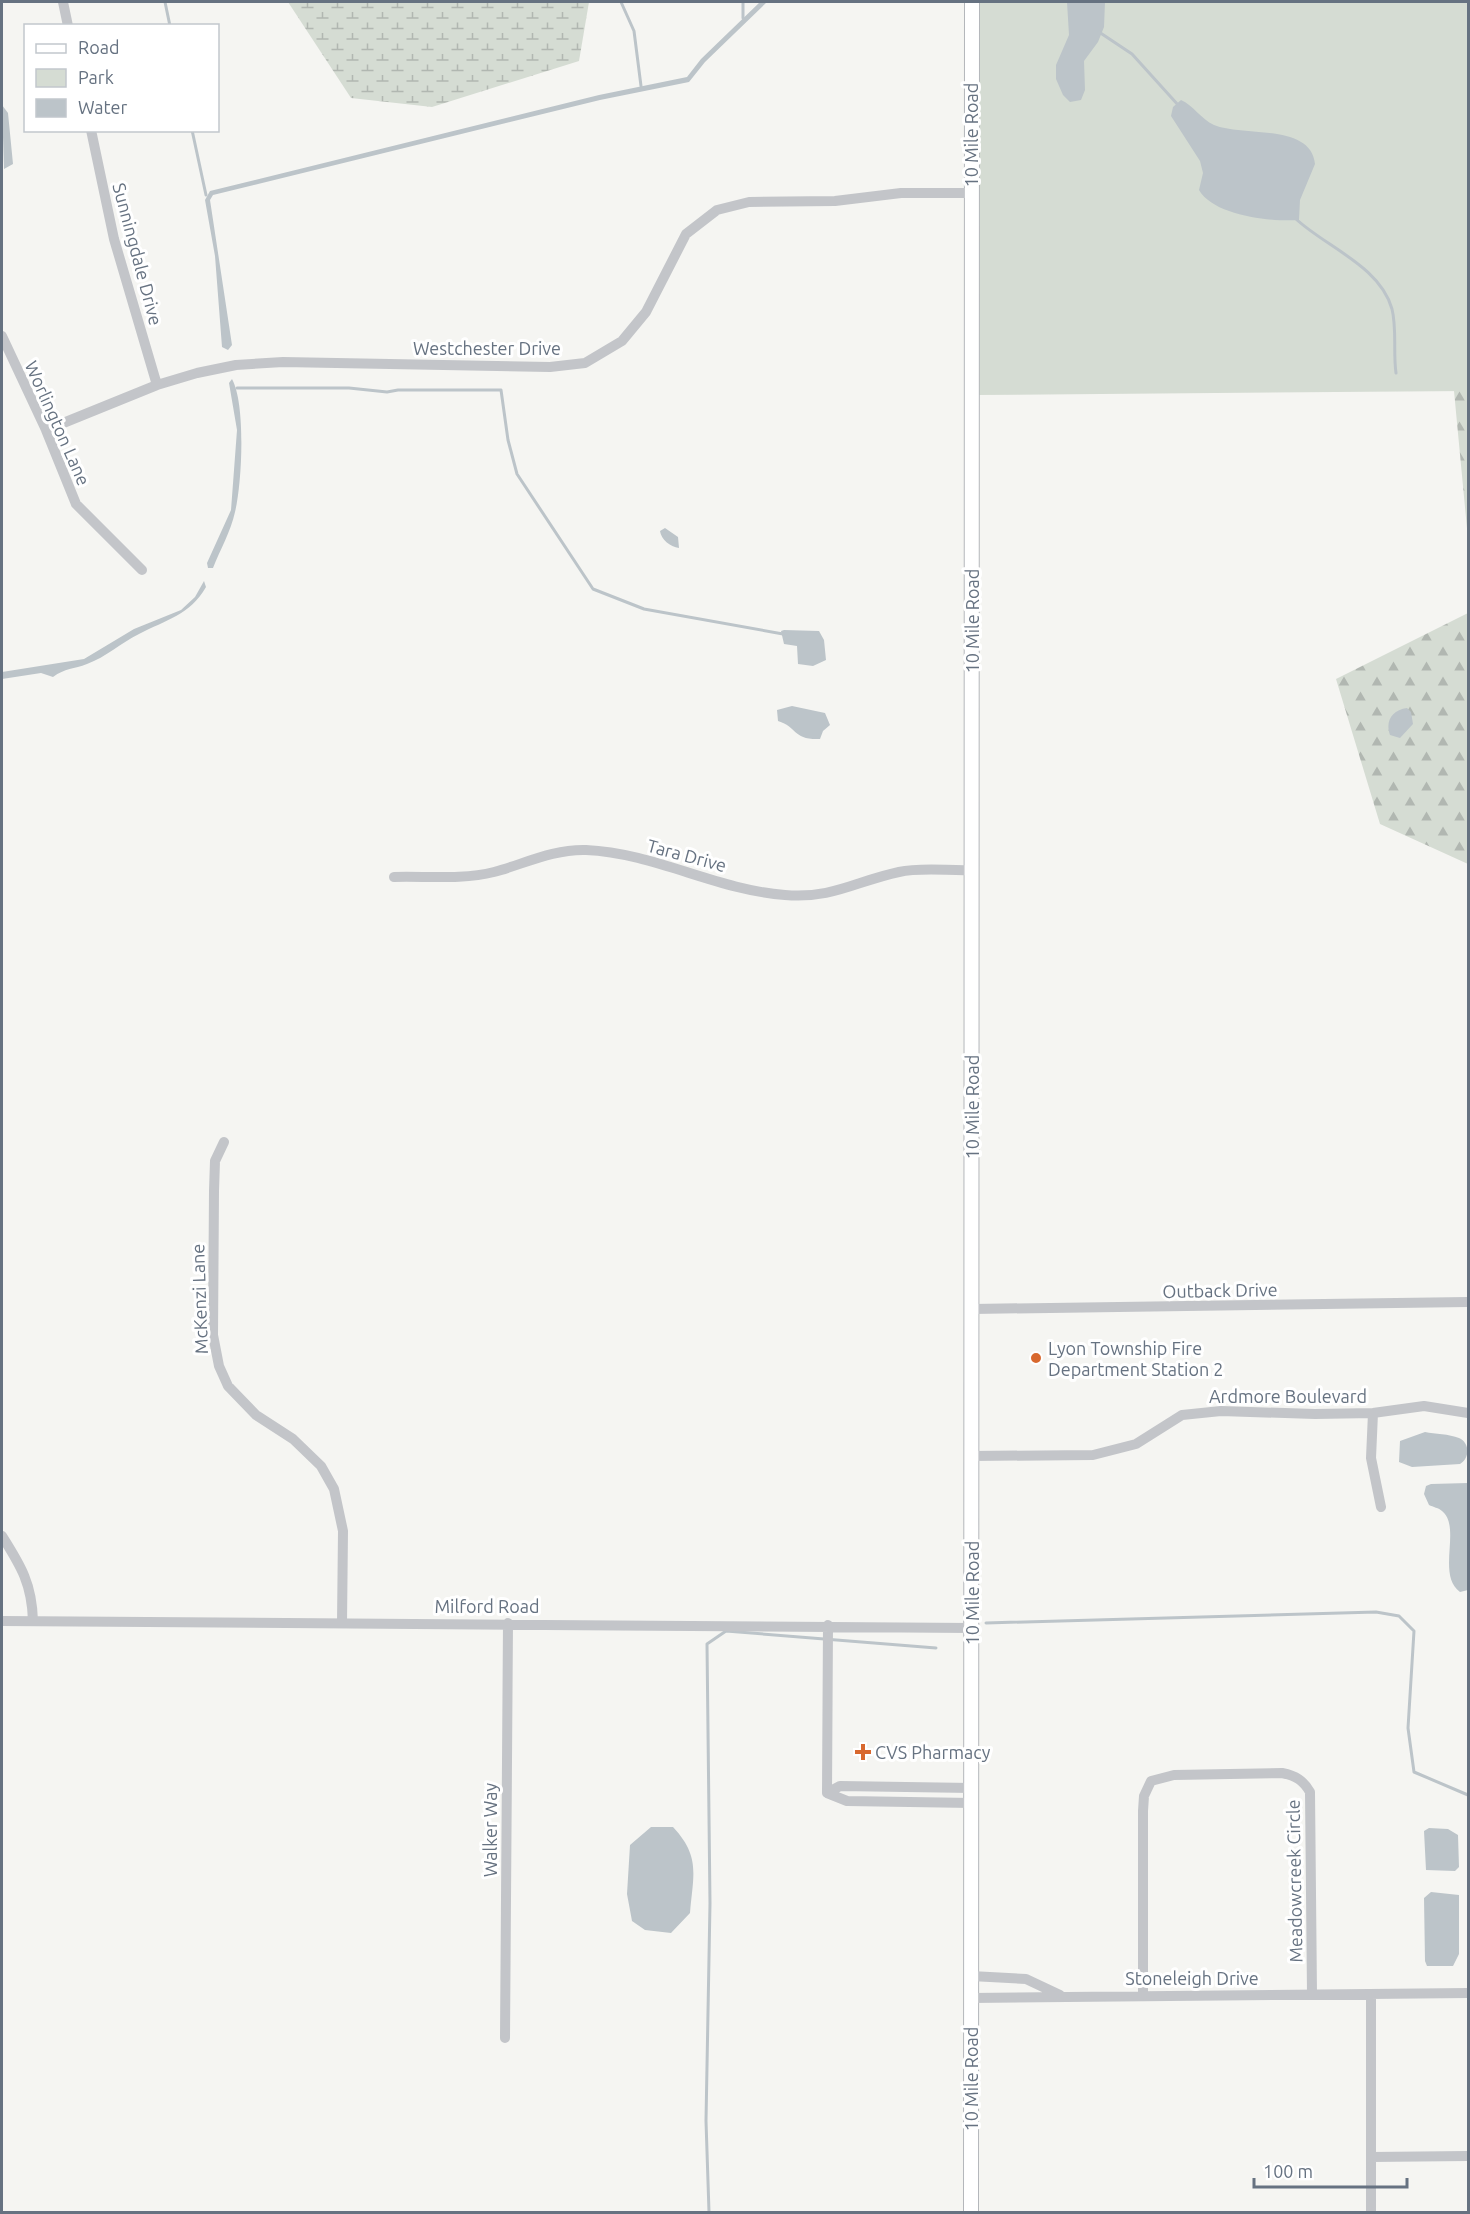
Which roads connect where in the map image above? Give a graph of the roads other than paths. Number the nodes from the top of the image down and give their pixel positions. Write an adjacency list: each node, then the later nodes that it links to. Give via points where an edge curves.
1 (63, 2): 3 (street)
2 (972, 2): 5 (main road, 10 Mile Road)
3 (68, 24)
4 (91, 132): 7 (street, Sunningdale Drive, via 114,239)
5 (971, 193): 7 (street, Westchester Drive, via 749,202 717,210 686,234 646,312 622,341 585,363 550,367 260,363 197,373); 10 (main road, 10 Mile Road)
6 (2, 336): 8 (street, Worlington Lane)
7 (158, 385): 8 (street, Westchester Drive)
8 (46, 430): 9 (street, Worlington Lane, via 76,504)
9 (142, 570)
10 (972, 870): 11 (street, Tara Drive, via 901,871 849,889 793,896 752,891 665,864 585,850 564,851 493,872 456,877); 14 (main road, 10 Mile Road)
11 (394, 877)
12 (224, 1142): 22 (street, McKenzi Lane, via 215,1161 214,1191 213,1335 219,1366 228,1386 256,1415 293,1439 321,1466 334,1489 343,1531)
13 (1468, 1302): 14 (street, Outback Drive)
14 (973, 1309): 17 (main road, 10 Mile Road)
15 (1373, 1413): 16 (street, Ardmore Boulevard, via 1424,1406); 17 (street, Ardmore Boulevard, via 1221,1411 1182,1415 1136,1444 1093,1455); 18 (street, via 1371,1458)
16 (1468, 1413)
17 (972, 1456): 25 (main road, 10 Mile Road)
18 (1382, 1507)
19 (2, 1536): 21 (street, via 24,1574 32,1597)
20 (2, 1621): 21 (street, Milford Road)
21 (33, 1621): 22 (street, Milford Road)
22 (342, 1623): 23 (street, Milford Road)
23 (508, 1623): 24 (street, Milford Road); 36 (street, Walker Way)
24 (828, 1625): 25 (street, Milford Road); 27 (street)
25 (972, 1628): 26 (main road, 10 Mile Road)
26 (972, 1788): 27 (street, via 840,1786); 28 (main road, 10 Mile Road)
27 (827, 1793): 28 (street, via 847,1801)
28 (972, 1803): 29 (main road, 10 Mile Road)
29 (971, 1976): 34 (street, Stoneleigh Drive, via 1026,1979); 35 (main road, 10 Mile Road)
30 (1468, 1993): 33 (street, Stoneleigh Drive)
31 (1312, 1994): 32 (street, Stoneleigh Drive); 32 (street, Meadowcreek Circle, via 1310,1792 1305,1782 1282,1773 1174,1775 1150,1781 1143,1811); 33 (street, Stoneleigh Drive)
32 (1143, 1995): 34 (street, Stoneleigh Drive)
33 (1371, 1995): 38 (street)
34 (1060, 1996): 35 (street, Stoneleigh Drive)
35 (971, 1998): 39 (main road, 10 Mile Road)
36 (505, 2038)
37 (1468, 2156): 38 (street)
38 (1371, 2157): 40 (street)
39 (971, 2212)
40 (1371, 2212)

